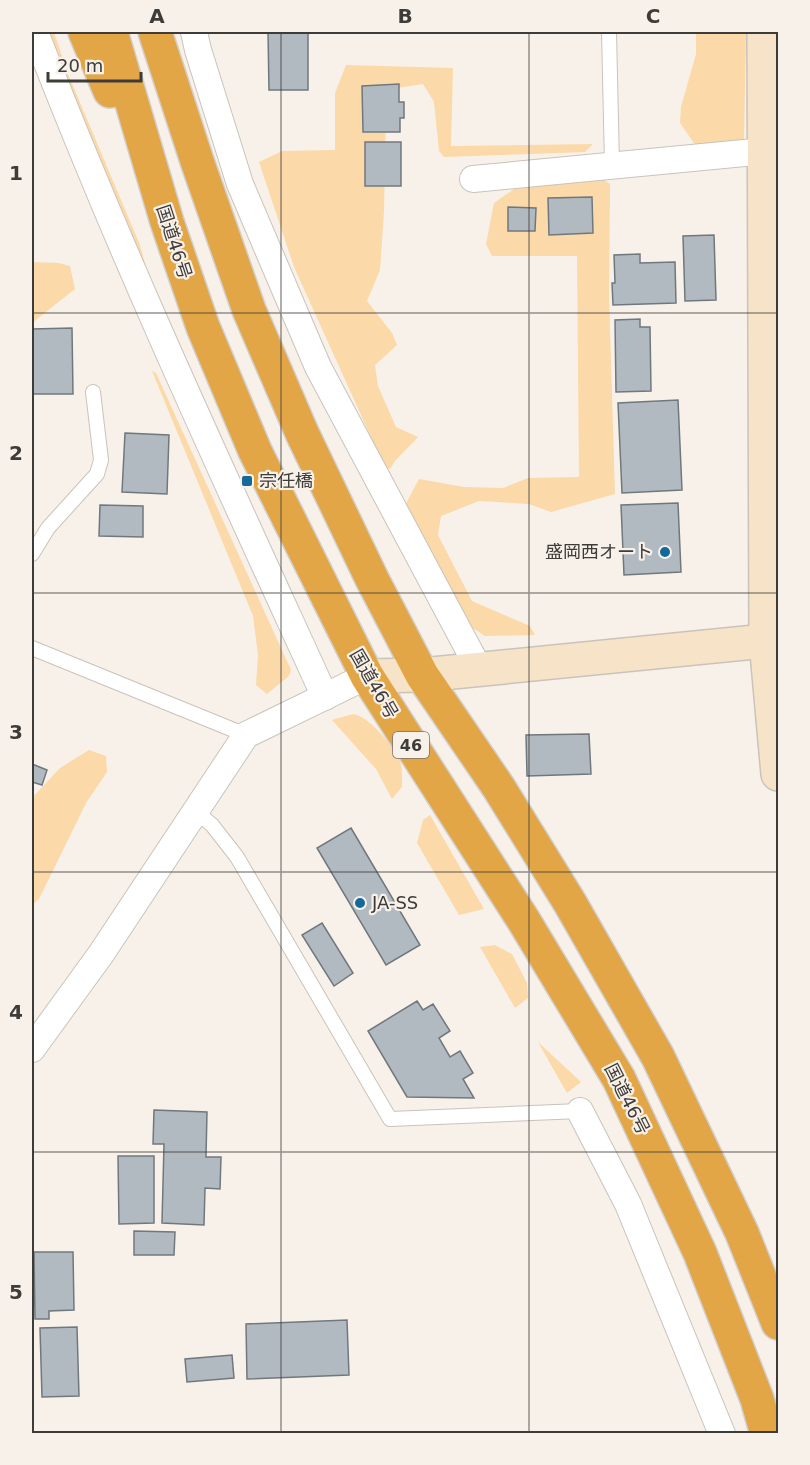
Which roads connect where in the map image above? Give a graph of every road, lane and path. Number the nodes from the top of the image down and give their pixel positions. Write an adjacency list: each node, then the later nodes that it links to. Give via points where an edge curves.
1 (35, 32): 20 (street, via 158,332)
2 (85, 32): 11 (highway)
3 (111, 32): 11 (highway, 国道46号 / 46)
4 (155, 32): 18 (highway, 46, via 249,310 302,433)
5 (194, 32): 17 (street, via 240,184 318,367)
6 (609, 32): 9 (lane)
7 (764, 32): 8 (street)
8 (772, 152): 9 (street); 13 (street)
9 (612, 165): 10 (street)
10 (473, 179)
11 (167, 222): 19 (highway, 国道46号 / 46, via 203,327 255,451)
12 (93, 392): 14 (lane, via 100,460 97,474 48,528)
13 (772, 440): 15 (street)
14 (32, 554)
15 (766, 641): 17 (street); 22 (street)
16 (32, 648): 21 (lane)
17 (479, 669): 18 (street)
18 (422, 675): 19 (street); 26 (highway, 46, via 499,788 658,1057 742,1233)
19 (367, 676): 20 (street); 28 (highway, 国道46号 / 46, via 620,1079 700,1252)
20 (325, 697): 21 (street)
21 (246, 735): 23 (street)
22 (778, 774)
23 (195, 811): 24 (street, via 101,954); 25 (lane, via 212,825 237,857 390,1119)
24 (32, 1049)
25 (580, 1111): 27 (street, via 628,1204)
26 (778, 1323)
27 (722, 1434)
28 (767, 1434)

